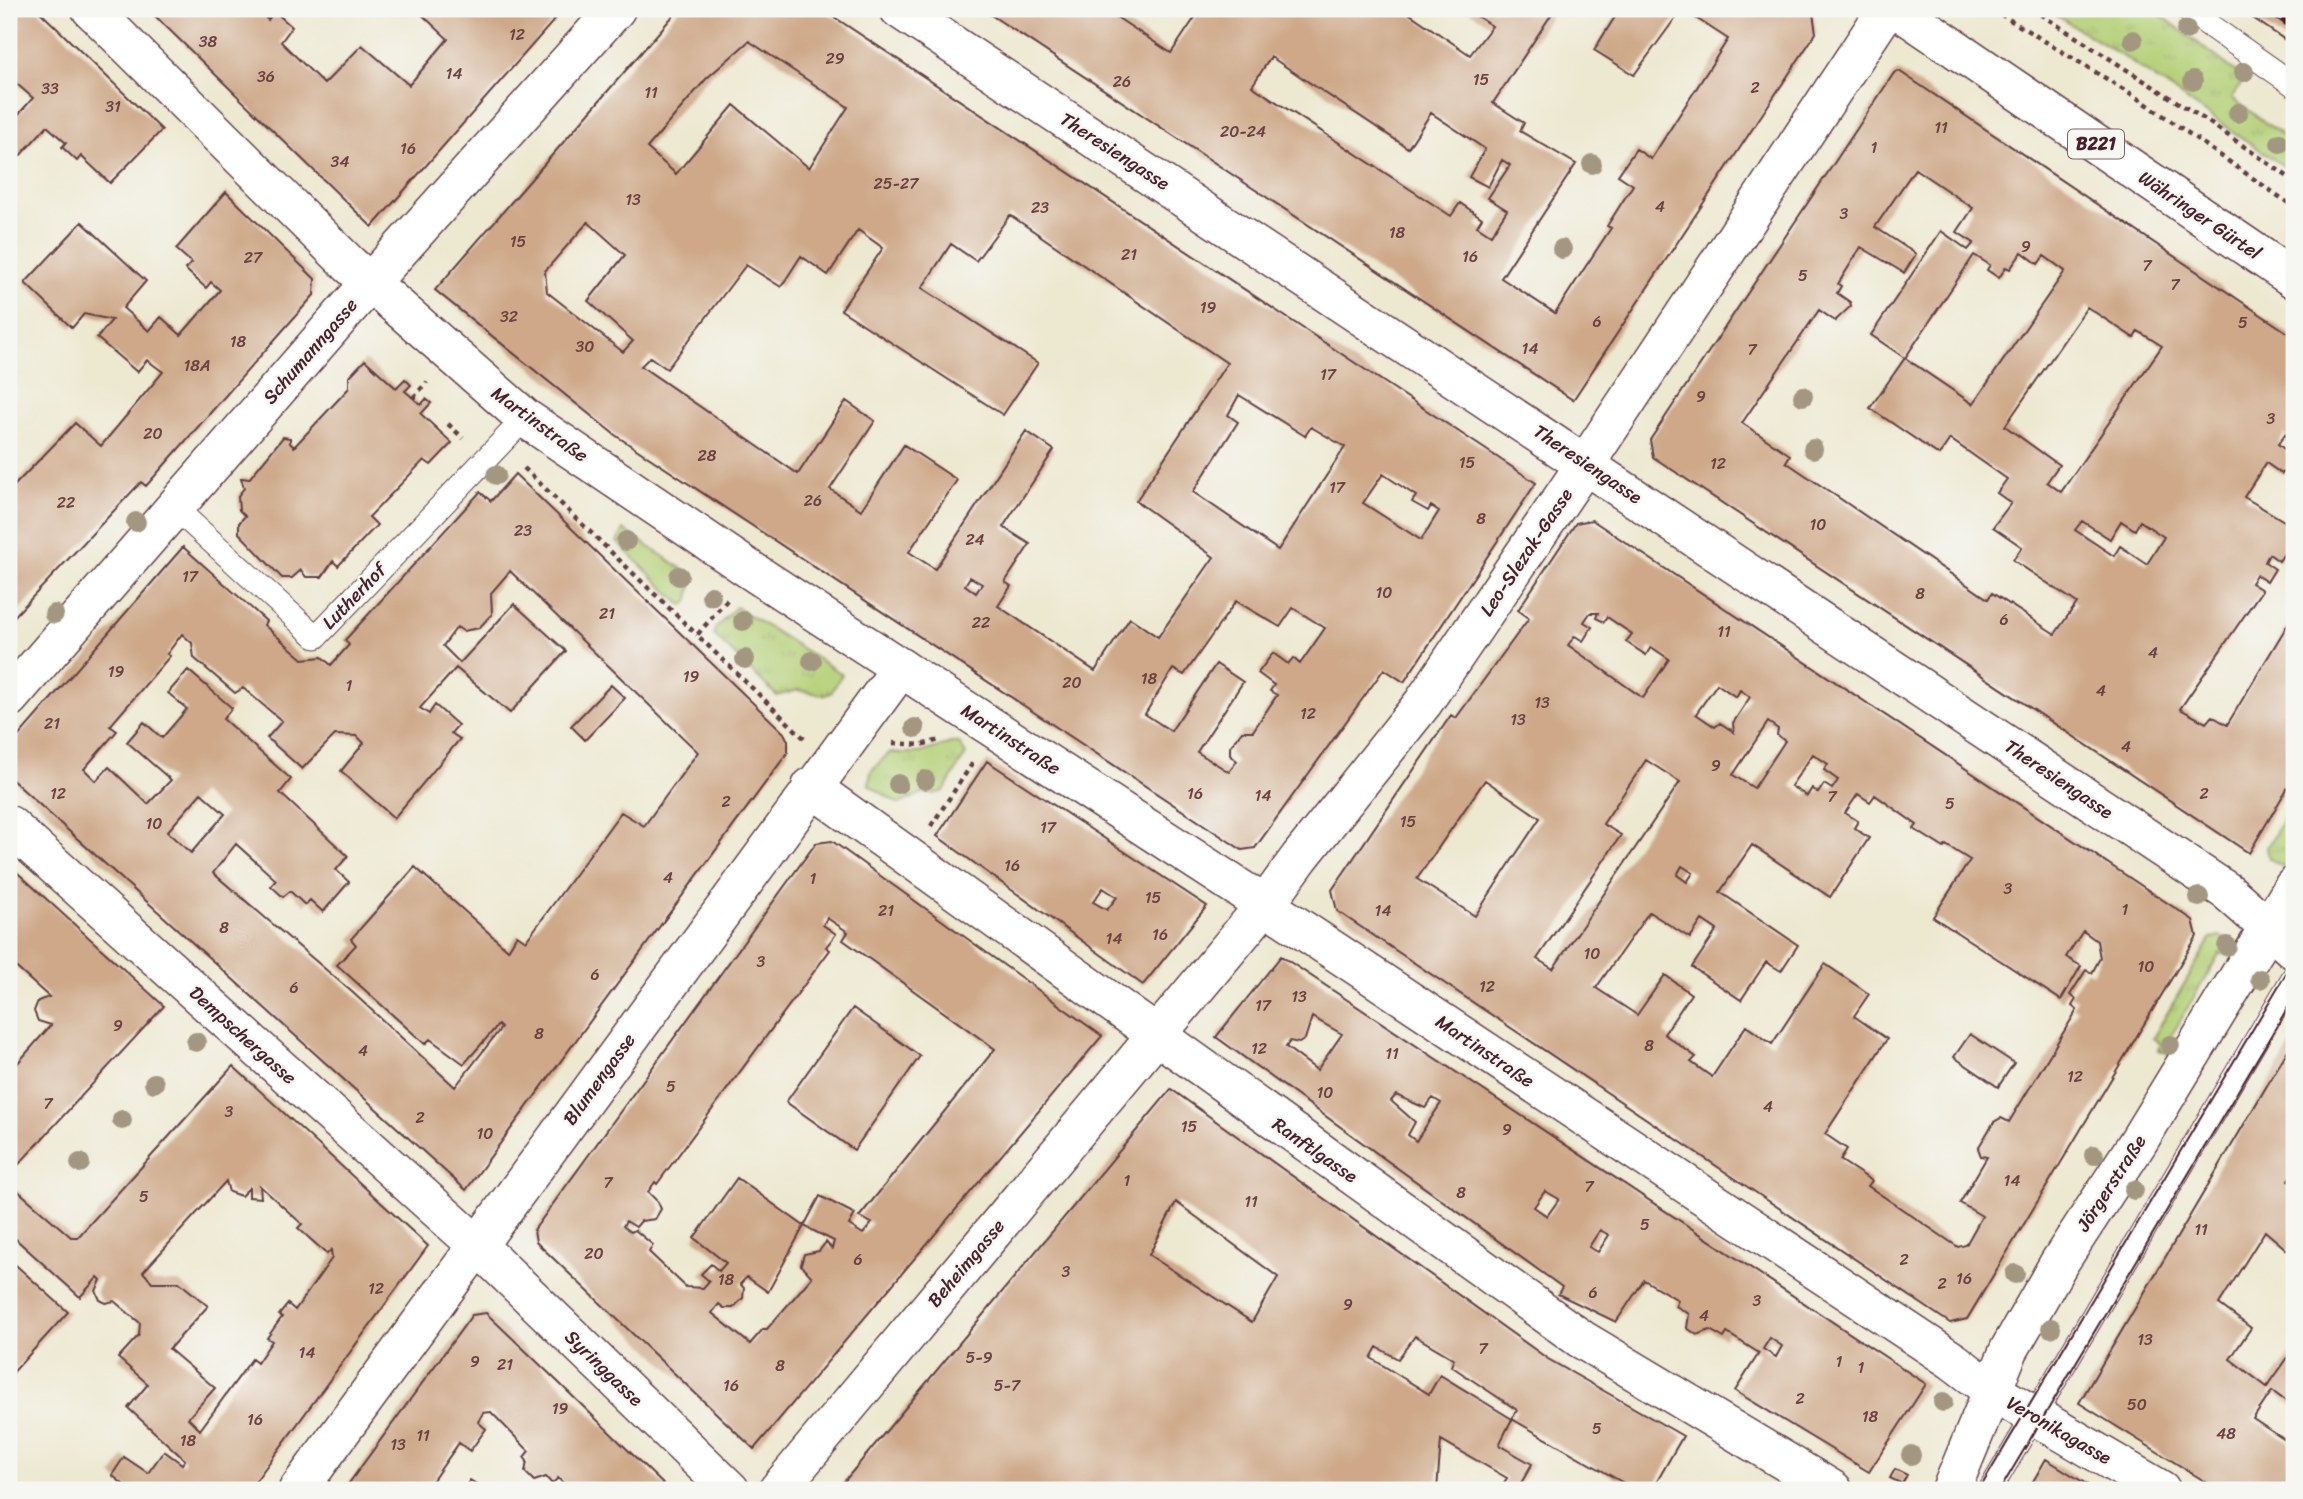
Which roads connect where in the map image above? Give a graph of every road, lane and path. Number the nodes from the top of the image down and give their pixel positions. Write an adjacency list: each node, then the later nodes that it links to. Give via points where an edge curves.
1 (91, 9): 13 (street, Martinstraße)
2 (616, 9): 13 (street, Schumanngasse)
3 (899, 9): 17 (street, Theresiengasse)
4 (1887, 9): 17 (street, Leo-Slezak-Gasse)
5 (1896, 9): 12 (street, Währinger Gürtel / B221)
6 (1992, 9): 11 (path, via 2138,98)
7 (2032, 9): 10 (path)
8 (2186, 9): 9 (lane)
9 (2294, 85)
10 (2294, 181)
11 (2294, 207)
12 (2294, 279)
13 (369, 284): 15 (street, Martinstraße); 18 (street, Schumanngasse)
14 (448, 425): 16 (path)
15 (512, 431): 18 (lane, Lutherhof, via 316,636); 19 (street, Martinstraße); 20 (path)
16 (465, 440)
17 (1586, 463): 28 (street, Leo-Slezak-Gasse, via 1423,703); 29 (street, Theresiengasse, via 2228,892)
18 (174, 507): 22 (street, Schumanngasse)
19 (752, 571): 20 (path); 21 (street, Martinstraße)
20 (697, 635): 24 (path)
21 (901, 668): 23 (street, Martinstraße); 24 (street, Blumengasse)
22 (9, 698)
23 (995, 729): 24 (path); 26 (path); 28 (street, Martinstraße)
24 (830, 764): 26 (street, Ranftlgasse); 32 (street, Blumengasse)
25 (9, 825): 32 (street, Dempschergasse)
26 (911, 856): 31 (street, Ranftlgasse)
27 (2294, 886): 29 (street, Jörgerstraße)
28 (1265, 905): 31 (street, Leo-Slezak-Gasse); 33 (street, Martinstraße)
29 (2282, 940): 33 (street, Jörgerstraße, via 2138,1142 2059,1263 2009,1350)
30 (2294, 976): 34 (lane)
31 (1155, 1037): 37 (street, Beheimgasse); 38 (street, Ranftlgasse, via 1581,1339)
32 (477, 1245): 35 (street, Blumengasse); 36 (street, Syringgasse)
33 (1994, 1392): 34 (street, Veronikagasse); 39 (street, Jörgerstraße)
34 (2035, 1414): 40 (lane); 41 (street, Veronikagasse)
35 (298, 1490)
36 (730, 1490)
37 (778, 1490)
38 (1833, 1490)
39 (1951, 1490)
40 (1990, 1490)
41 (2161, 1490)

